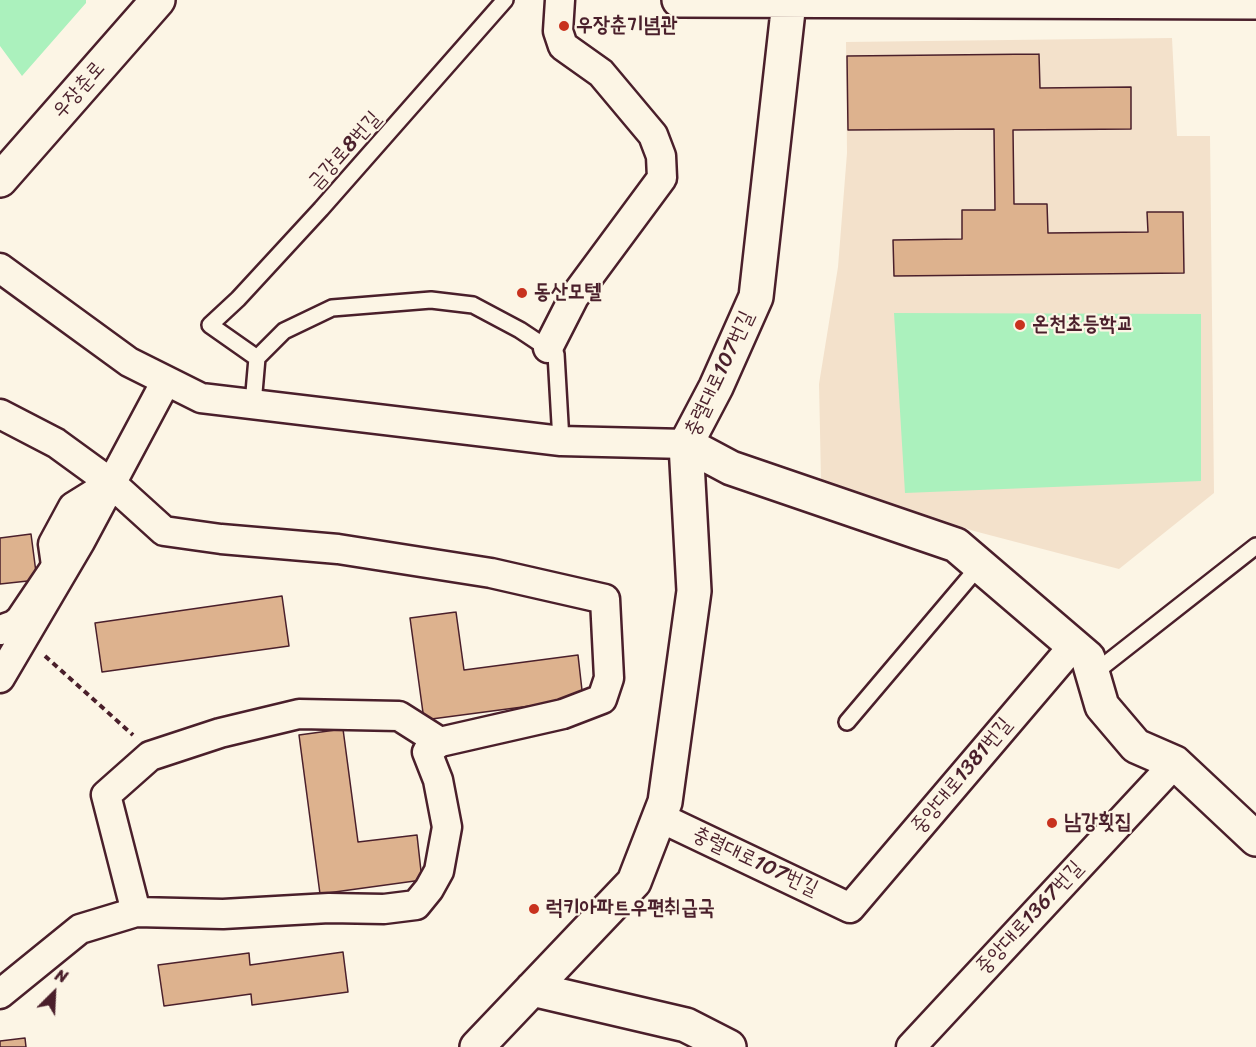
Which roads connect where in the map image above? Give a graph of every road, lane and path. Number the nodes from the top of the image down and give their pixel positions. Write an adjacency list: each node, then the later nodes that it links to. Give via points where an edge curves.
1 (158, 0): 9 (street, 우장춘로)
2 (505, 0): 12 (lane, 금강로8번길, via 321,209 210,325)
3 (560, 0): 11 (street, via 558,31 563,46 601,73 653,135 661,156 662,178 574,297)
4 (679, 0): 5 (street)
5 (699, 0): 7 (street)
6 (1208, 1): 7 (street); 8 (street)
7 (789, 2): 17 (street, 충렬대로107번길, via 756,297)
8 (1256, 2)
9 (0, 180)
10 (0, 268): 13 (street, via 129,362)
11 (548, 348): 12 (lane, via 473,305 431,300 332,308 284,331); 16 (lane, via 556,354)
12 (256, 358): 14 (lane)
13 (166, 381): 14 (street, via 201,398); 18 (street)
14 (253, 404): 16 (street)
15 (0, 414): 18 (street, via 56,443)
16 (561, 441): 17 (street)
17 (686, 444): 20 (street, via 731,468 956,545); 29 (street, 충렬대로107번길, via 694,591 665,802)
18 (111, 483): 21 (street, via 80,542); 27 (street, via 164,531 338,549 491,573 605,599 609,678 602,699 564,714)
19 (1256, 546): 23 (lane)
20 (980, 565): 22 (street); 25 (lane)
21 (12, 634): 24 (street); 26 (path)
22 (1074, 645): 23 (street, via 1088,658); 31 (street, 중앙대로1381번길)
23 (1093, 674): 28 (street, via 1102,706 1136,746)
24 (0, 678)
25 (847, 722)
26 (134, 736)
27 (440, 742): 32 (street, via 427,753 438,780 447,827 439,871 416,905 223,914); 32 (street, via 399,716 299,714 220,733 150,756 105,795)
28 (1174, 763): 30 (street); 37 (street, 중앙대로1367번길)
29 (659, 817): 31 (street, 충렬대로107번길); 33 (street, 충렬대로107번길, via 634,882)
30 (1256, 839)
31 (850, 908)
32 (136, 912): 34 (street, via 80,929)
33 (532, 989): 35 (street, 충렬대로107번길); 36 (street, via 686,1025)
34 (0, 994)
35 (477, 1047)
36 (729, 1047)
37 (911, 1047)

